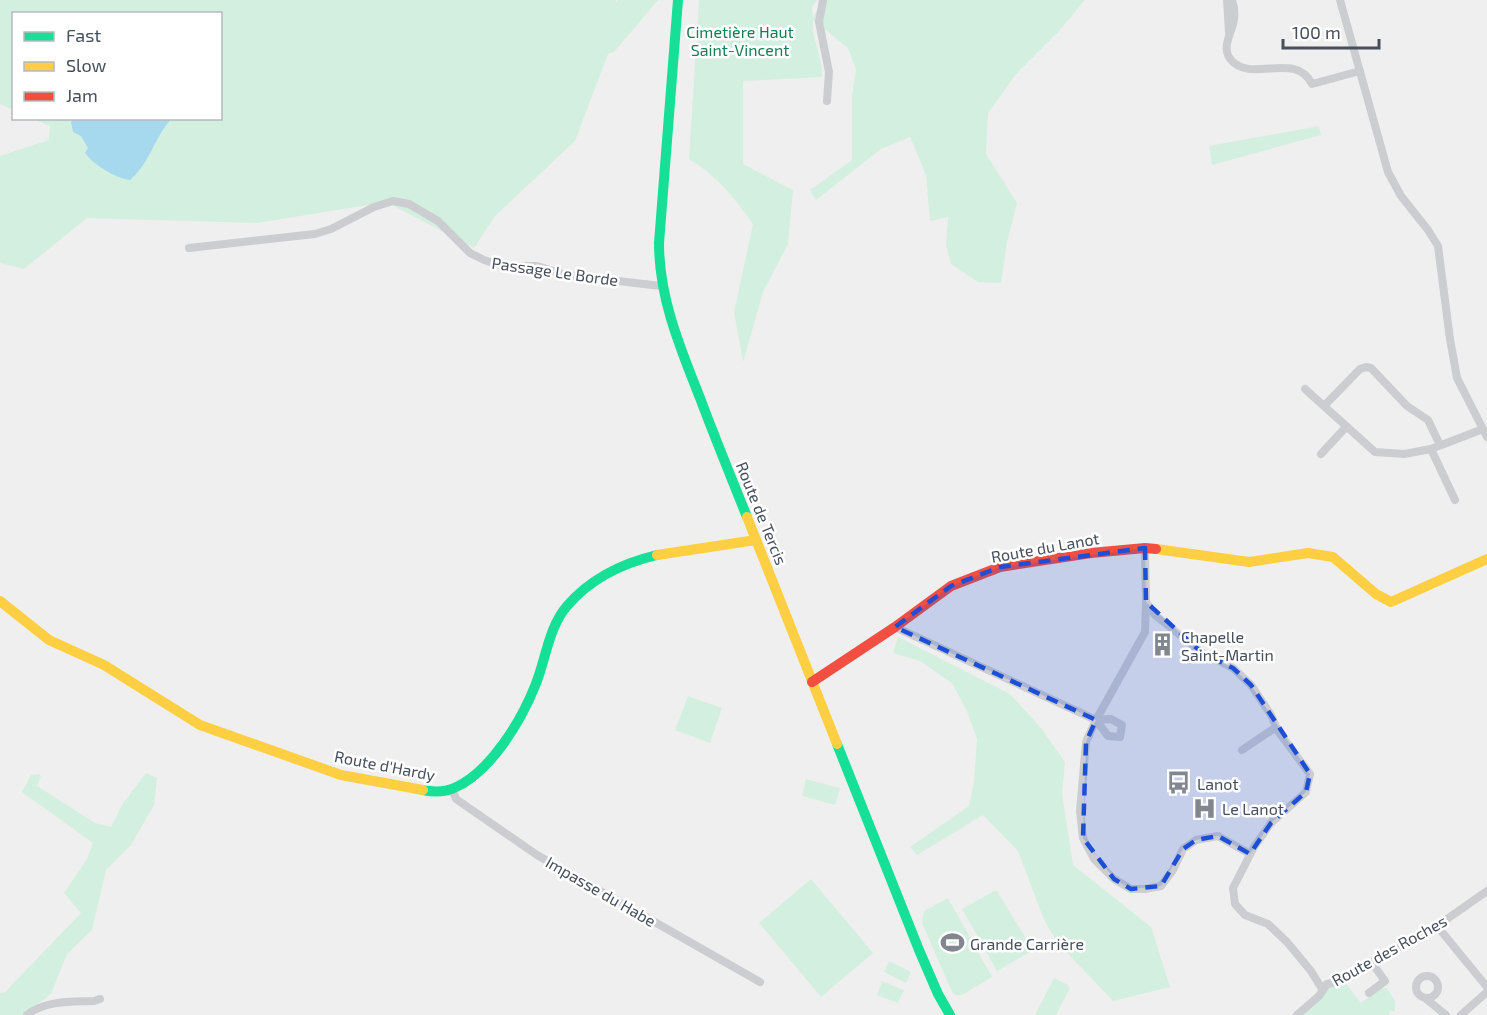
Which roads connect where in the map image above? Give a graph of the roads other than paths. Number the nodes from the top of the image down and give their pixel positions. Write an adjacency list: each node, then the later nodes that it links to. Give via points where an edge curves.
1 (678, 0): 10 (street, Route de Tercis, via 659,243)
2 (823, 0): 8 (street, via 819,22 829,72)
3 (1227, 0): 6 (street)
4 (1232, 0): 6 (street)
5 (1340, 0): 7 (street)
6 (1230, 9): 7 (street, via 1234,21 1227,53 1242,67 1295,69 1308,75 1312,84)
7 (1359, 71): 14 (street, via 1388,172 1438,246 1457,378)
8 (827, 101)
9 (189, 248): 10 (street, Passage Le Borde, via 315,234 393,201 409,204 438,221 470,253 484,260 503,266 537,266 566,275)
10 (661, 286): 20 (street, Route de Tercis, via 675,334)
11 (1305, 389): 12 (street)
12 (1324, 406): 13 (street); 16 (street, via 1366,367 1407,406 1428,420)
13 (1346, 427): 17 (street, via 1375,452 1404,454); 18 (street)
14 (1483, 429): 15 (street); 16 (street)
15 (1487, 437)
16 (1440, 445): 17 (street)
17 (1431, 449): 19 (street)
18 (1321, 454)
19 (1455, 500)
20 (756, 540): 26 (street, Route de Tercis); 30 (street, Route d'Hardy, via 653,554 597,579 566,608 550,639 535,686 502,745 472,776)
21 (1145, 548): 22 (street, Route du Lanot, via 1249,562 1308,553 1333,557 1391,602); 24 (street); 25 (street, Route du Lanot, via 1000,567 951,586)
22 (1487, 559)
23 (0, 601): 30 (street, Route d'Hardy, via 49,640 104,665 200,725 341,775 426,791)
24 (1146, 602): 27 (street, via 1145,632); 28 (street, via 1155,615 1201,652 1239,673 1259,696)
25 (895, 627): 26 (street, Route du Lanot); 27 (street)
26 (812, 682): 43 (street, Route de Tercis, via 923,958)
27 (1096, 720): 31 (street, via 1086,742 1080,811 1083,838 1094,859 1114,879 1131,889 1161,886 1183,849 1196,840 1218,836)
28 (1276, 727): 29 (street); 31 (street, via 1310,774 1310,781 1306,792 1271,823)
29 (1242, 750)
30 (452, 789): 35 (street, Impasse du Habe, via 456,799 537,855)
31 (1250, 854): 37 (street, via 1233,888 1235,904 1245,915 1268,924 1287,942)
32 (1487, 891): 33 (street, Route des Roches)
33 (1437, 926): 34 (street, Route des Roches); 36 (street)
34 (1372, 963): 37 (street, Route des Roches); 39 (street, via 1385,981)
35 (760, 982)
36 (1487, 987)
37 (1322, 989): 44 (street, Route des Roches)
38 (1487, 992): 46 (street)
39 (1370, 993)
40 (1425, 998): 45 (street)
41 (100, 999): 42 (street, via 52,1004)
42 (27, 1015)
43 (950, 1015)
44 (1297, 1015)
45 (1446, 1015)
46 (1461, 1015)

